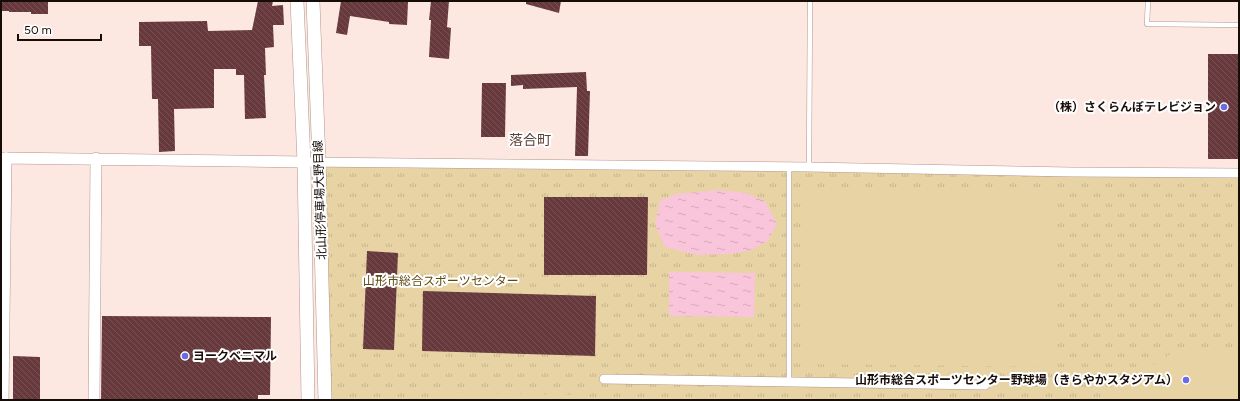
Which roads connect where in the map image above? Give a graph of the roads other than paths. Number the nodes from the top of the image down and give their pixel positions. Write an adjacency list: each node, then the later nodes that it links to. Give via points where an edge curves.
1 (297, 1): 8 (main road, 北山形停車場大野目線)
2 (313, 1): 9 (main road, 北山形停車場大野目線)
3 (810, 1): 11 (lane)
4 (1148, 1): 5 (lane, via 1147,24)
5 (1239, 25)
6 (4, 158): 7 (street); 16 (street)
7 (96, 158): 8 (street); 17 (street)
8 (304, 162): 9 (street); 18 (main road, 北山形停車場大野目線)
9 (319, 162): 10 (street); 19 (main road, 北山形停車場大野目線)
10 (789, 167): 11 (street); 14 (lane)
11 (809, 167): 12 (street)
12 (1239, 173)
13 (604, 379): 14 (street)
14 (789, 382): 15 (street)
15 (985, 385)
16 (3, 400)
17 (94, 400)
18 (308, 400)
19 (325, 400)

